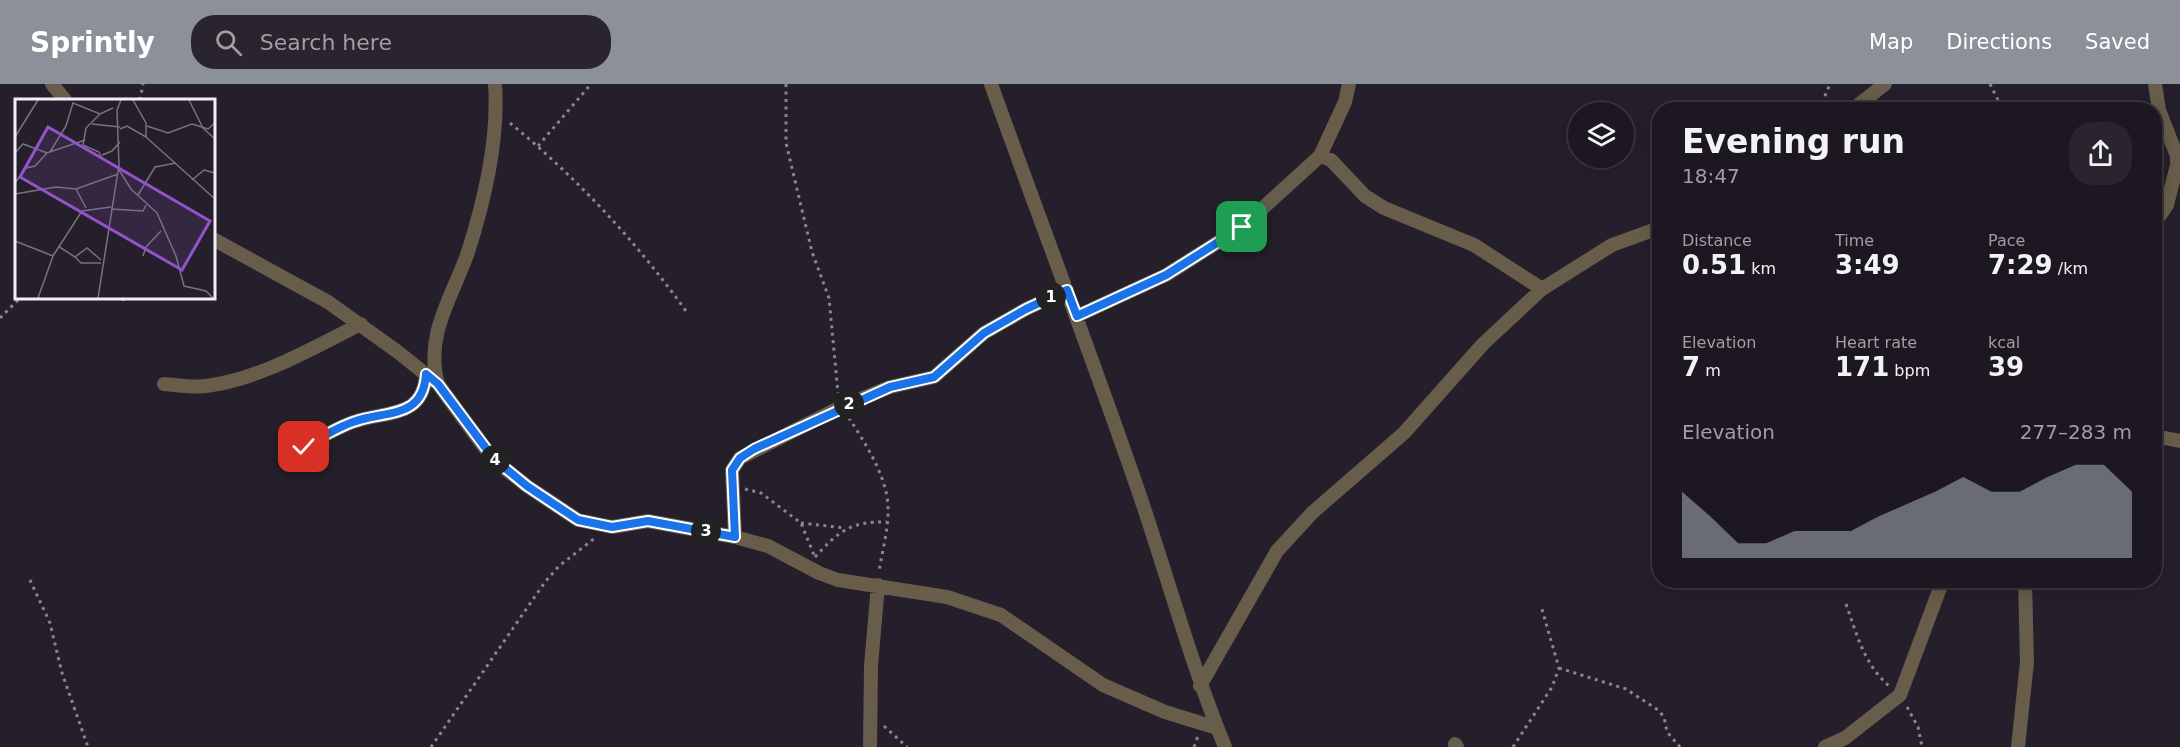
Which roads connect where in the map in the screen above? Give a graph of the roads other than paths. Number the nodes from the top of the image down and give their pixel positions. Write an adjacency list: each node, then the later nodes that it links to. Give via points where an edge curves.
1 (52, 84): 7 (street)
2 (495, 84): 21 (street, via 497,112 480,208 467,254 444,307 432,355)
3 (991, 84): 16 (street)
4 (1349, 84): 11 (street, via 1345,102)
5 (1885, 84): 8 (street)
6 (2155, 84): 9 (street)
7 (64, 99)
8 (1862, 102)
9 (2158, 102)
10 (2162, 118): 12 (street, via 2178,165)
11 (1320, 156): 15 (street, via 1331,160 1365,195 1384,208 1474,245); 17 (street, via 1242,227 1166,275)
12 (2162, 212)
13 (1652, 231): 15 (street, via 1612,245)
14 (214, 239): 18 (street)
15 (1542, 289): 29 (street, via 1483,344 1404,433 1313,513 1277,551)
16 (1067, 290): 17 (street); 25 (street, via 984,333 934,377 890,387 841,407 740,458 732,470)
17 (1077, 316): 29 (street, via 1149,522)
18 (361, 324): 19 (street); 20 (street, via 294,357 229,382 203,386)
19 (426, 374): 21 (street); 24 (street, via 421,394 404,410 353,422)
20 (164, 384)
21 (438, 384): 25 (street, via 494,459 578,520 612,527 648,521)
22 (2162, 438): 23 (street)
23 (2180, 441)
24 (304, 447)
25 (735, 537): 26 (street, via 810,562 838,580)
26 (878, 585): 30 (street, via 986,608 1103,685 1165,712); 31 (street)
27 (1940, 588): 33 (street, via 1900,695 1845,738)
28 (2025, 588): 34 (street, via 2027,662)
29 (1200, 686): 30 (street)
30 (1217, 728): 32 (street)
31 (870, 747)
32 (1225, 747)
33 (1825, 747)
34 (2018, 747)

